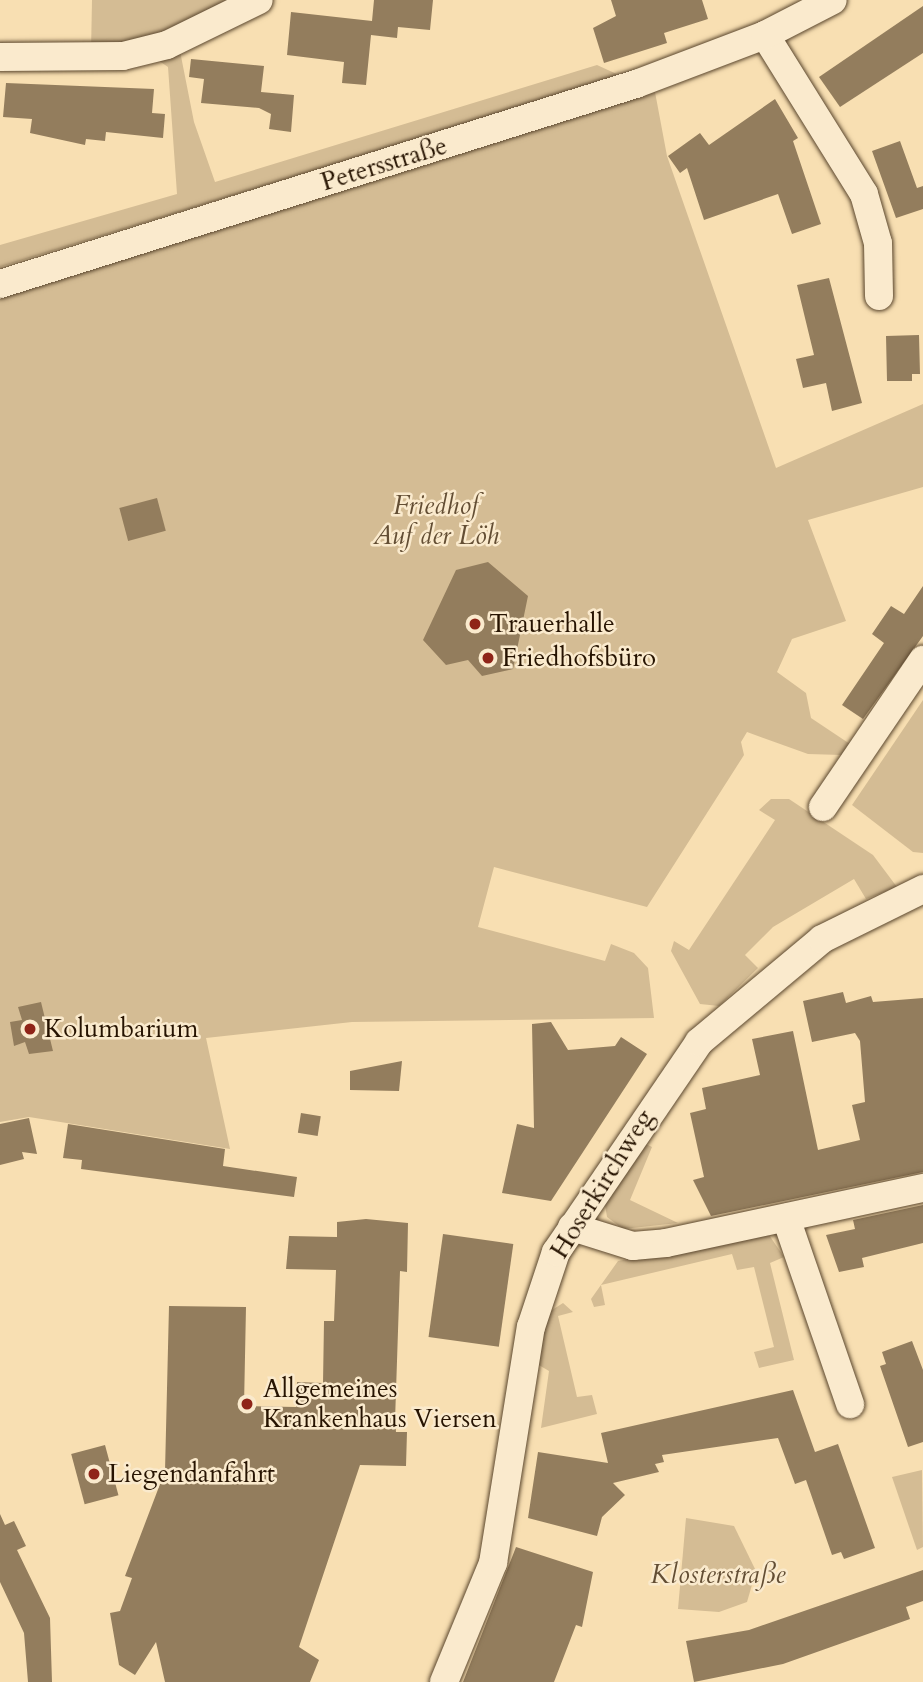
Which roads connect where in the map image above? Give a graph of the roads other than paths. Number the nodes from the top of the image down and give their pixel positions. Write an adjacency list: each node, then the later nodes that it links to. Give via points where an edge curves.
1 (259, 0): 4 (street, via 167,45 123,56)
2 (822, 3): 3 (street, Petersstraße)
3 (765, 35): 5 (street, Petersstraße, via 635,84); 6 (street, via 864,194 878,243)
4 (0, 57)
5 (0, 284)
6 (879, 296)
7 (923, 660): 8 (street)
8 (824, 807)
9 (923, 889): 12 (street, Hoserkirchweg, via 822,939 699,1042)
10 (923, 1188): 11 (street)
11 (786, 1218): 12 (street, via 633,1246); 13 (street)
12 (572, 1227): 14 (street, Hoserkirchweg, via 556,1252 531,1327 492,1563)
13 (850, 1404)
14 (444, 1682)

